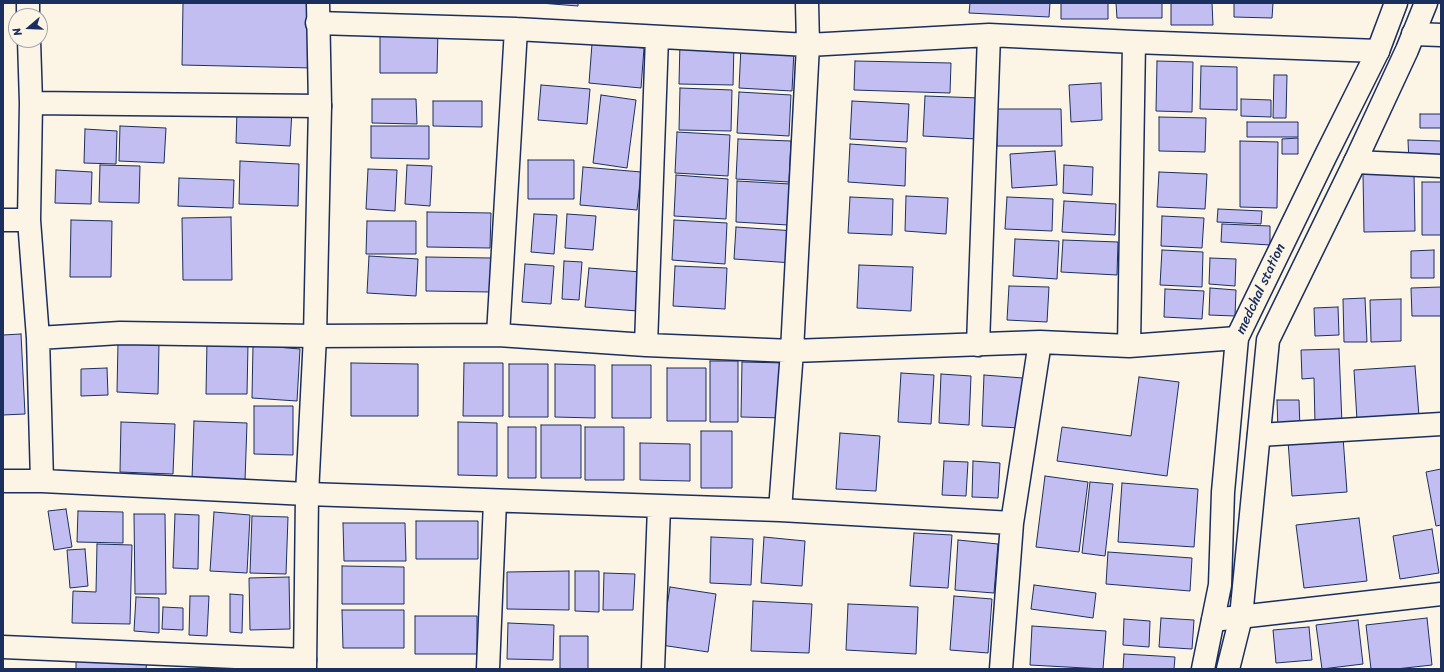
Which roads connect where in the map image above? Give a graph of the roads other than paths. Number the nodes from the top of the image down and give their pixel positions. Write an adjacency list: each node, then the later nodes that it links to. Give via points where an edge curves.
1 (807, 3): 11 (street)
2 (1396, 3): 13 (street, medchal station)
3 (1426, 3): 6 (street, medchal station)
4 (318, 13): 5 (street); 15 (street)
5 (516, 29): 9 (street); 20 (street)
6 (1413, 34): 8 (street); 16 (street, medchal station)
7 (989, 35): 10 (street); 11 (street); 26 (street)
8 (1441, 35)
9 (657, 37): 11 (street); 25 (street)
10 (1134, 42): 13 (street); 27 (street)
11 (808, 45): 28 (street)
12 (28, 48): 14 (street)
13 (1378, 51): 23 (street, medchal station)
14 (31, 104): 15 (street); 19 (street)
15 (320, 106): 21 (street)
16 (1355, 162): 17 (street); 30 (street, medchal station, via 1268,340)
17 (1441, 166)
18 (3, 220): 19 (street)
19 (29, 220): 22 (street)
20 (498, 335): 21 (street); 25 (street)
21 (315, 336): 22 (street, via 120,333); 33 (street)
22 (38, 338): 32 (street)
23 (1237, 338): 27 (street); 40 (street, medchal station, via 1223,492 1220,585)
24 (1040, 342): 26 (street); 27 (street); 37 (street)
25 (646, 345): 28 (street)
26 (978, 345): 28 (street)
27 (1129, 346)
28 (792, 351): 36 (street)
29 (1441, 424): 30 (street)
30 (1259, 435): 39 (street, medchal station)
31 (3, 481): 32 (street)
32 (42, 481): 33 (street)
33 (307, 494): 34 (street); 42 (street)
34 (495, 501): 35 (street); 43 (street)
35 (659, 507): 36 (street); 44 (street)
36 (780, 510): 37 (street)
37 (1012, 523): 45 (street)
38 (1441, 594): 39 (street)
39 (1241, 616): 40 (street); 47 (street, medchal station)
40 (1213, 620): 46 (street, medchal station)
41 (3, 647): 42 (street)
42 (305, 664)
43 (488, 669)
44 (653, 669)
45 (1001, 669)
46 (1203, 669)
47 (1228, 669)

